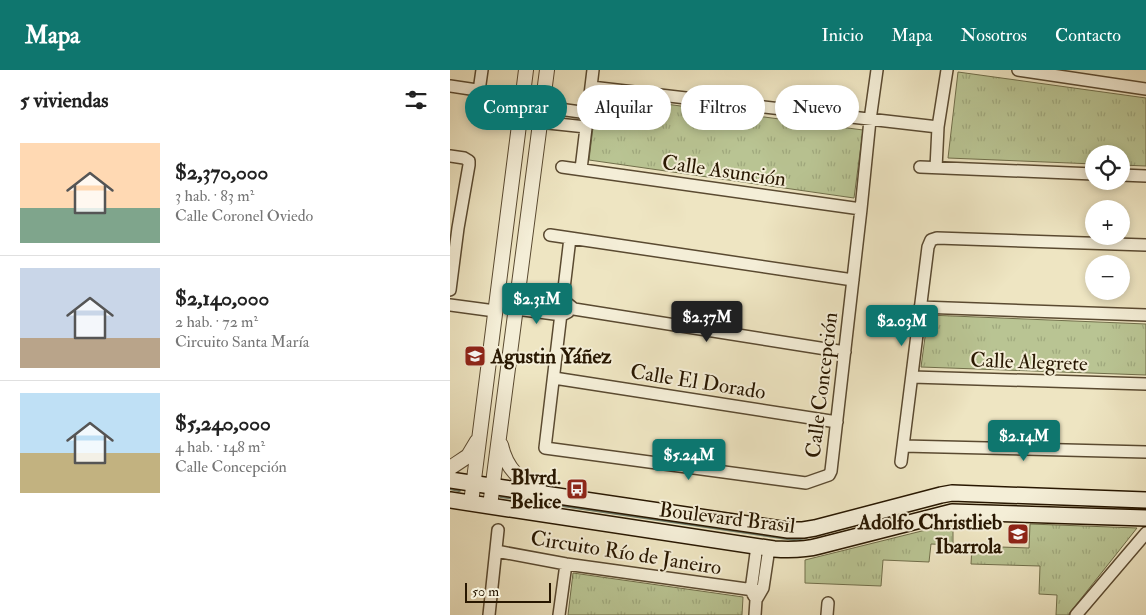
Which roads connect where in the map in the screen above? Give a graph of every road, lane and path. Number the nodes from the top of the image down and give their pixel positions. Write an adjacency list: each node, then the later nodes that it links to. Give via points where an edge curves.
1 (482, 70): 8 (street)
2 (526, 70): 9 (street)
3 (547, 70): 10 (street)
4 (593, 70): 11 (street)
5 (877, 70): 16 (street, Calle Concepción)
6 (947, 70): 17 (street)
7 (1018, 70): 13 (street)
8 (480, 85)
9 (524, 85)
10 (545, 85)
11 (591, 85)
12 (450, 86): 14 (street)
13 (1146, 88)
14 (465, 89)
15 (671, 96): 16 (street)
16 (870, 120): 17 (street); 29 (street, Calle Concepción)
17 (938, 127): 24 (street)
18 (519, 130): 41 (street)
19 (539, 130): 37 (street)
20 (586, 130): 25 (street)
21 (450, 156): 30 (street, via 469,161)
22 (562, 167): 25 (street, Calle Asunción)
23 (920, 167): 24 (street)
24 (936, 168): 26 (street)
25 (581, 169): 29 (street, Calle Asunción)
26 (1085, 174)
27 (1130, 175): 28 (street)
28 (1146, 176)
29 (861, 209): 34 (street, Calle Concepción)
30 (454, 227): 35 (street)
31 (550, 235): 32 (street)
32 (570, 238): 34 (street); 36 (street, Calle Concepción)
33 (1146, 245): 39 (street, via 937,238 931,240 928,247)
34 (853, 280): 44 (street, Calle Concepción)
35 (450, 290)
36 (563, 300): 37 (street); 40 (street); 42 (street, Calle Concepción)
37 (517, 302): 42 (street); 50 (street)
38 (450, 304): 41 (street)
39 (920, 307): 43 (street); 45 (street)
40 (574, 309): 42 (street); 44 (street)
41 (495, 311): 49 (street)
42 (562, 315): 46 (street, Calle Concepción)
43 (1146, 315)
44 (845, 352): 48 (street, Calle Concepción)
45 (912, 377): 47 (street, Calle Alegrete); 51 (street)
46 (554, 378): 48 (street, Calle El Dorado); 48 (street, Calle Concepción, via 545,448 806,483 829,475)
47 (1146, 384)
48 (837, 422)
49 (480, 434): 54 (street, via 468,456); 56 (street)
50 (500, 434): 57 (street); 58 (street, via 505,460 512,471)
51 (904, 446): 52 (street); 53 (street)
52 (1146, 452)
53 (902, 462)
54 (450, 468)
55 (450, 480): 56 (main road, Boulevard Brasil)
56 (474, 484): 57 (main road, Boulevard Brasil); 61 (street)
57 (493, 486): 58 (main road, Boulevard Brasil); 62 (street)
58 (550, 495): 60 (main road, Boulevard Brasil, via 788,530 815,528 952,493)
59 (450, 500): 61 (main road, Boulevard Brasil)
60 (1146, 500)
61 (471, 503): 62 (main road, Boulevard Brasil)
62 (490, 506): 66 (main road, Boulevard Brasil)
63 (1146, 518): 66 (main road, Boulevard Brasil, via 952,512 804,550)
64 (498, 530): 67 (street)
65 (1146, 533): 75 (street)
66 (763, 547): 69 (street)
67 (496, 551): 68 (street, Circuito Río de Janeiro); 71 (street)
68 (566, 564): 69 (street, Circuito Río de Janeiro); 72 (street)
69 (756, 594): 73 (street)
70 (828, 603): 74 (street)
71 (489, 615)
72 (558, 615)
73 (755, 615)
74 (827, 615)
75 (1076, 615)

